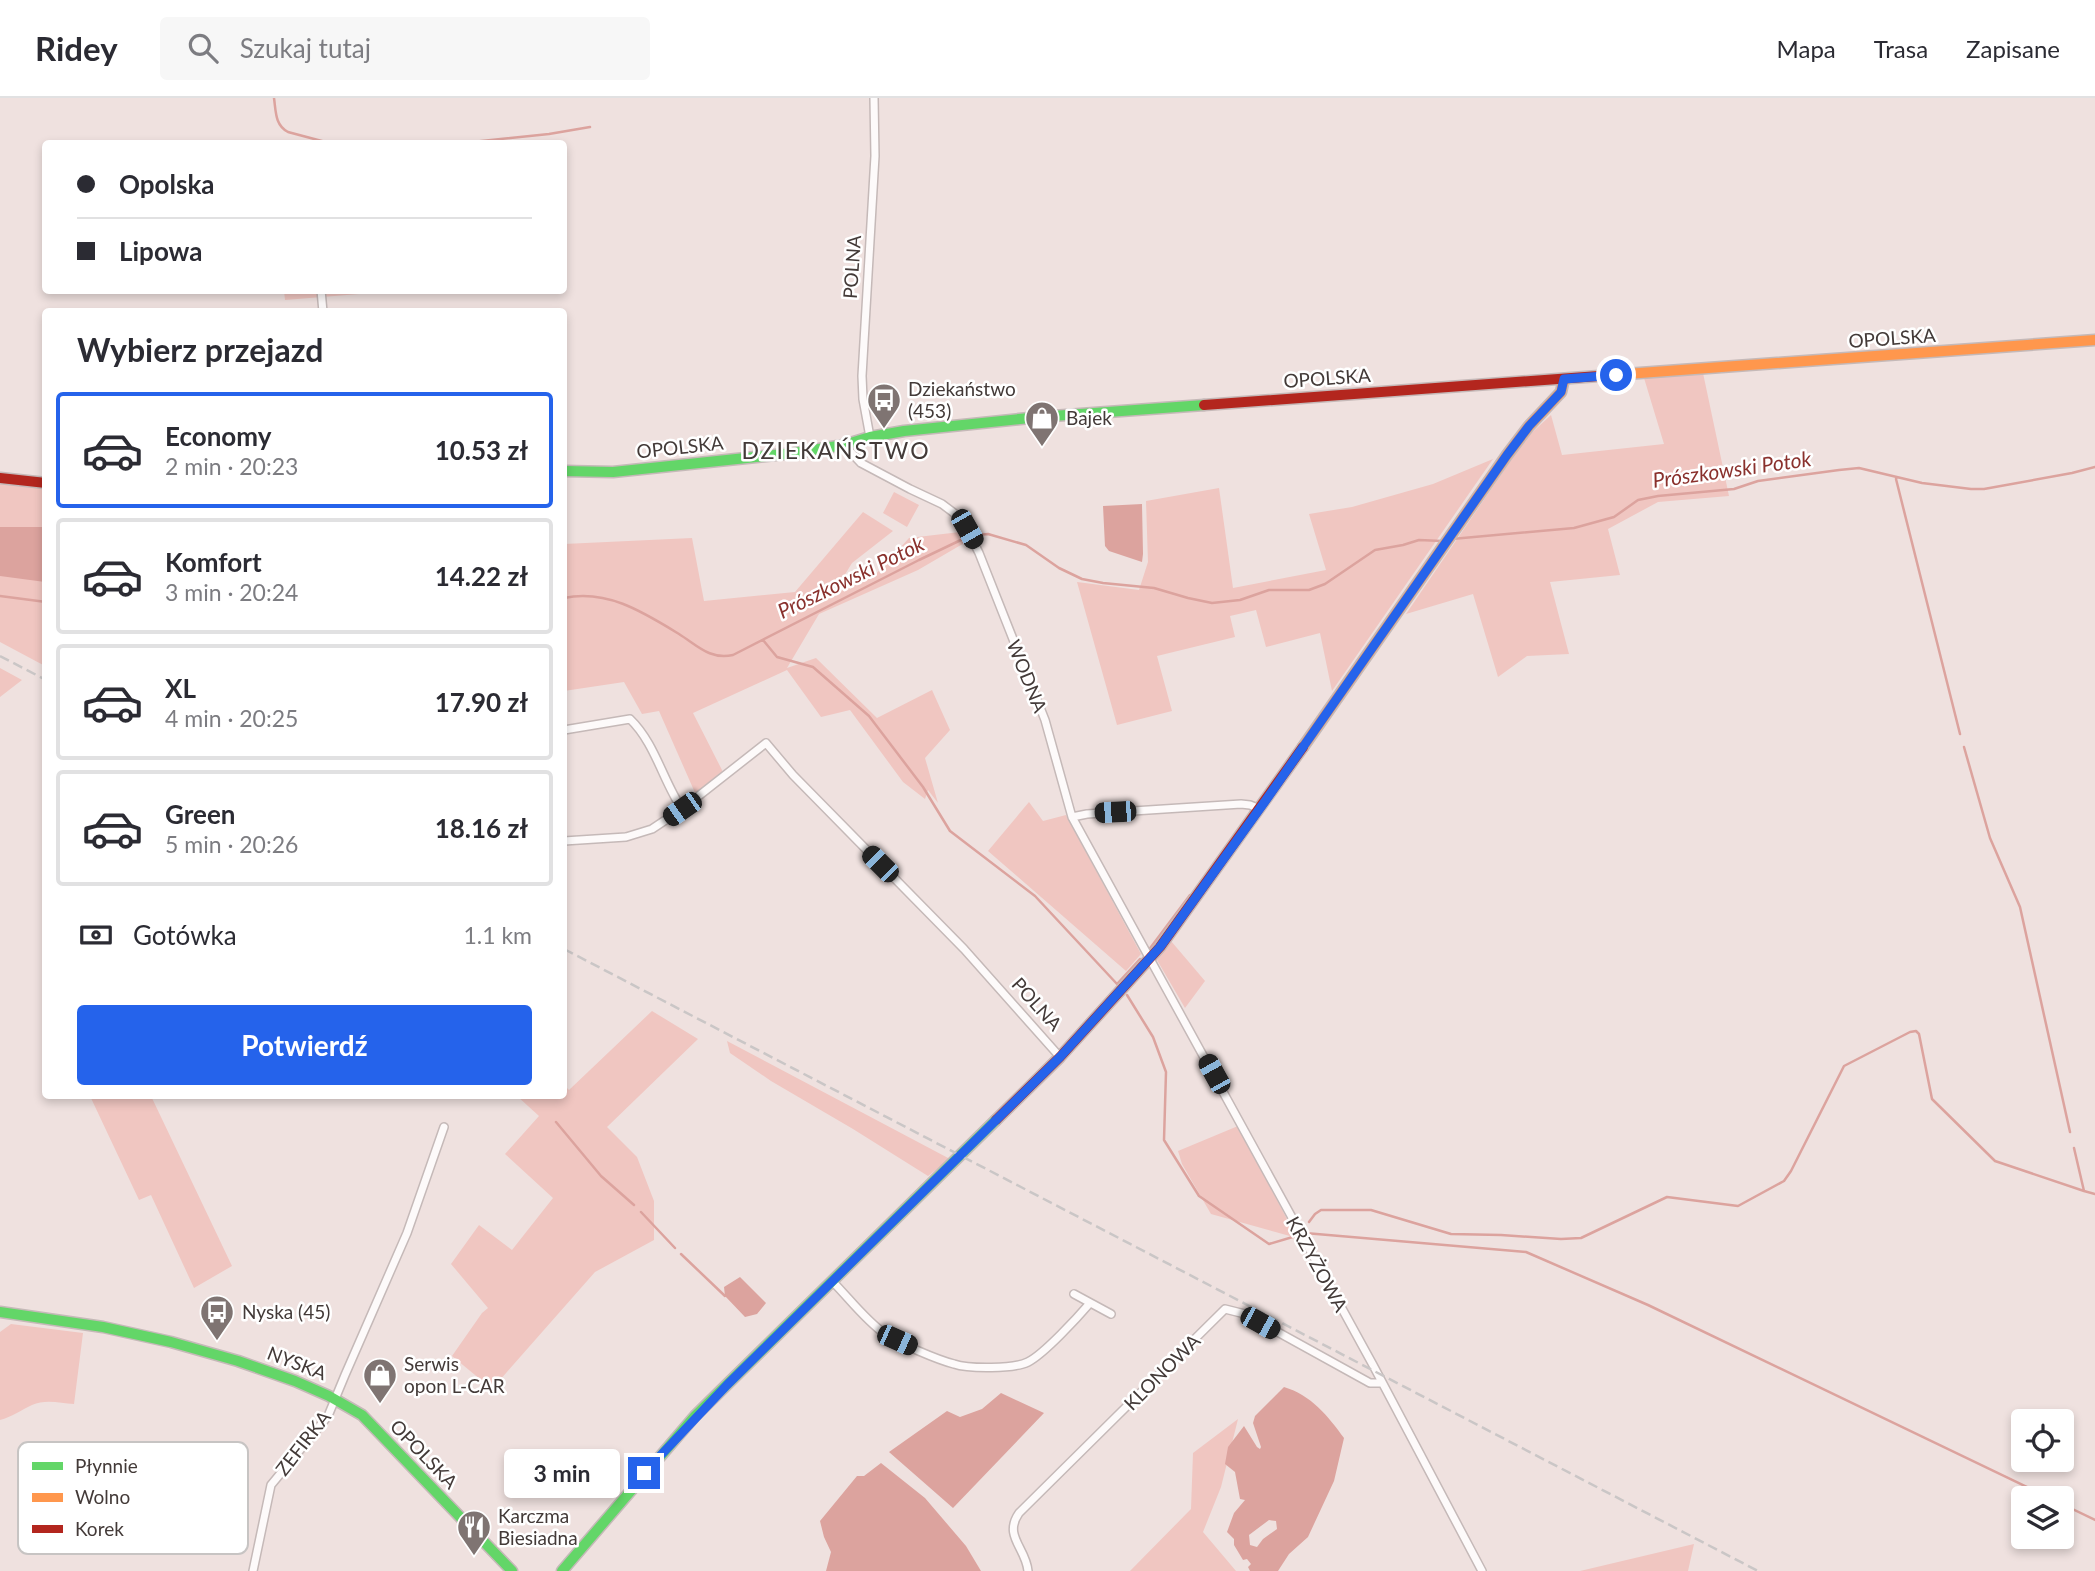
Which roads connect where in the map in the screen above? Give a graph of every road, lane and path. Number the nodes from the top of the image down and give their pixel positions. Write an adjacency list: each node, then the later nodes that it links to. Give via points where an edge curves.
1 (874, 98): 4 (street, POLNA, via 874,182 862,376)
2 (2095, 340): 3 (street, OPOLSKA)
3 (1564, 379): 4 (street, OPOLSKA, via 1039,417); 11 (street, POLNA, via 1561,392 1529,426)
4 (870, 437): 5 (street, OPOLSKA)
5 (844, 445): 6 (street, OPOLSKA, via 626,471); 12 (street, WODNA, via 861,463 942,504 967,529 1045,720)
6 (567, 471)
7 (0, 478): 8 (street)
8 (42, 483)
9 (567, 730): 10 (street, via 630,719)
10 (682, 809): 13 (street, POLNA, via 652,830 626,837); 15 (street, POLNA, via 766,743 964,948)
11 (1260, 809): 12 (street, via 1241,804); 14 (street, POLNA)
12 (1072, 817): 14 (street, WODNA)
13 (567, 841)
14 (1149, 960): 15 (street, POLNA); 22 (street, KRZYŻOWA)
15 (1060, 1057): 17 (street)
16 (444, 1127): 23 (street, NYSKA, via 407,1233)
17 (832, 1281): 19 (street, via 887,1336 965,1366 1027,1363); 26 (street, via 661,1454)
18 (1074, 1294): 19 (street)
19 (1090, 1303): 21 (street)
20 (0, 1312): 23 (street, NYSKA, via 201,1349)
21 (1111, 1314)
22 (1381, 1384): 27 (street, KLONOWA, via 1370,1383 1245,1314 1225,1309 1014,1520 1014,1538); 28 (street, KRZYŻOWA)
23 (336, 1398): 24 (street, ZEFIRKA, via 328,1416 271,1485); 25 (street, OPOLSKA, via 362,1415)
24 (253, 1571)
25 (512, 1571)
26 (562, 1571)
27 (1028, 1571)
28 (1482, 1571)

